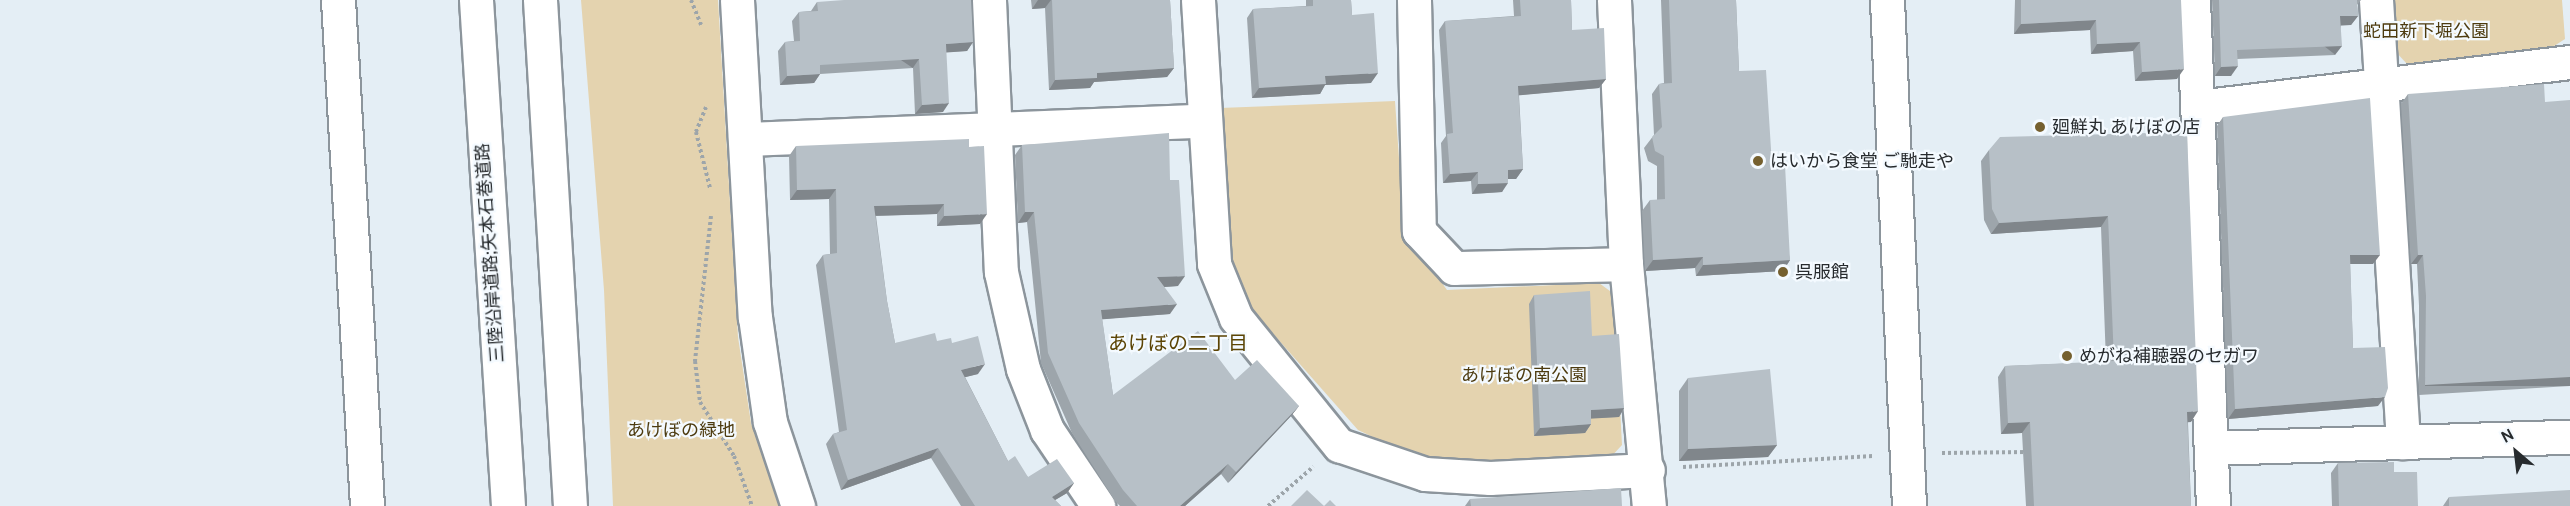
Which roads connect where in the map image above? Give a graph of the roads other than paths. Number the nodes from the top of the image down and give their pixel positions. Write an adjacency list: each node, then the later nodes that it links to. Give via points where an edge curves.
1 (338, 0): 23 (main road)
2 (476, 0): 24 (main road, 三陸沿岸道路;矢本石巻道路)
3 (540, 0): 25 (main road)
4 (737, 0): 17 (main road)
5 (989, 0): 16 (main road)
6 (1198, 0): 15 (main road)
7 (1414, 0): 18 (main road, via 1419,231 1454,268)
8 (1614, 0): 18 (main road)
9 (1887, 0): 29 (main road)
10 (2193, 0): 14 (main road)
11 (2376, 0): 13 (main road)
12 (2570, 62): 13 (main road)
13 (2380, 85): 14 (main road); 20 (main road)
14 (2198, 107): 21 (main road)
15 (1203, 121): 16 (main road); 22 (main road, via 1214,264 1236,318 1339,445 1425,474 1490,478)
16 (993, 130): 17 (main road); 27 (main road, via 1001,272 1023,369 1047,430)
17 (745, 139): 26 (main road, via 758,340 770,422)
18 (1626, 264): 22 (main road)
19 (2570, 437): 20 (main road)
20 (2403, 442): 21 (main road)
21 (2211, 448): 30 (main road)
22 (1648, 470): 28 (main road)
23 (367, 506)
24 (508, 506)
25 (570, 506)
26 (798, 506)
27 (1098, 506)
28 (1649, 506)
29 (1909, 506)
30 (2213, 506)

